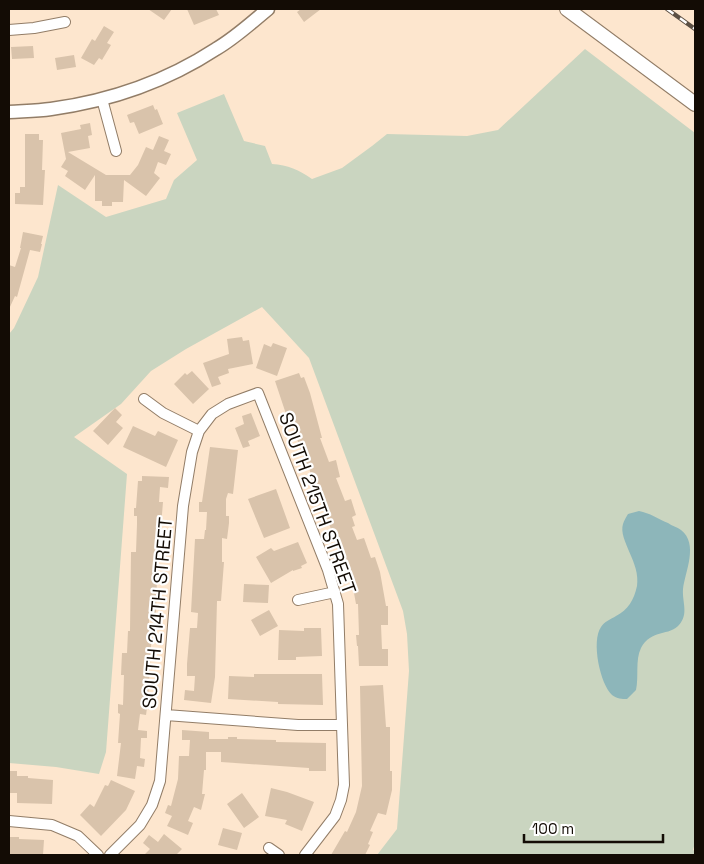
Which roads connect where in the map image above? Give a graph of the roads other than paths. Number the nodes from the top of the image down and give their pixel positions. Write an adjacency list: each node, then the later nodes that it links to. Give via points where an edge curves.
1 (268, 9): 5 (street, via 217,49 187,66 145,85)
2 (567, 9): 6 (main road)
3 (65, 22): 4 (street)
4 (9, 30)
5 (102, 99): 7 (street, via 50,110); 8 (street)
6 (695, 104)
7 (9, 112)
8 (116, 151)
9 (258, 393): 11 (street, SOUTH 214TH STREET, via 212,414); 12 (street, SOUTH 215TH STREET)
10 (144, 399): 11 (street, via 163,413)
11 (199, 431): 14 (street, SOUTH 214TH STREET, via 183,506)
12 (335, 592): 13 (street); 15 (street, SOUTH 215TH STREET, via 339,617)
13 (298, 600)
14 (166, 715): 15 (street, via 298,725); 19 (street, SOUTH 214TH STREET, via 160,781 152,805 140,825)
15 (342, 724): 21 (street, SOUTH 215TH STREET, via 344,785 341,800 334,816)
16 (9, 821): 18 (street, via 52,825 78,836)
17 (269, 848): 20 (street)
18 (98, 855)
19 (110, 855)
20 (279, 855)
21 (305, 855)

